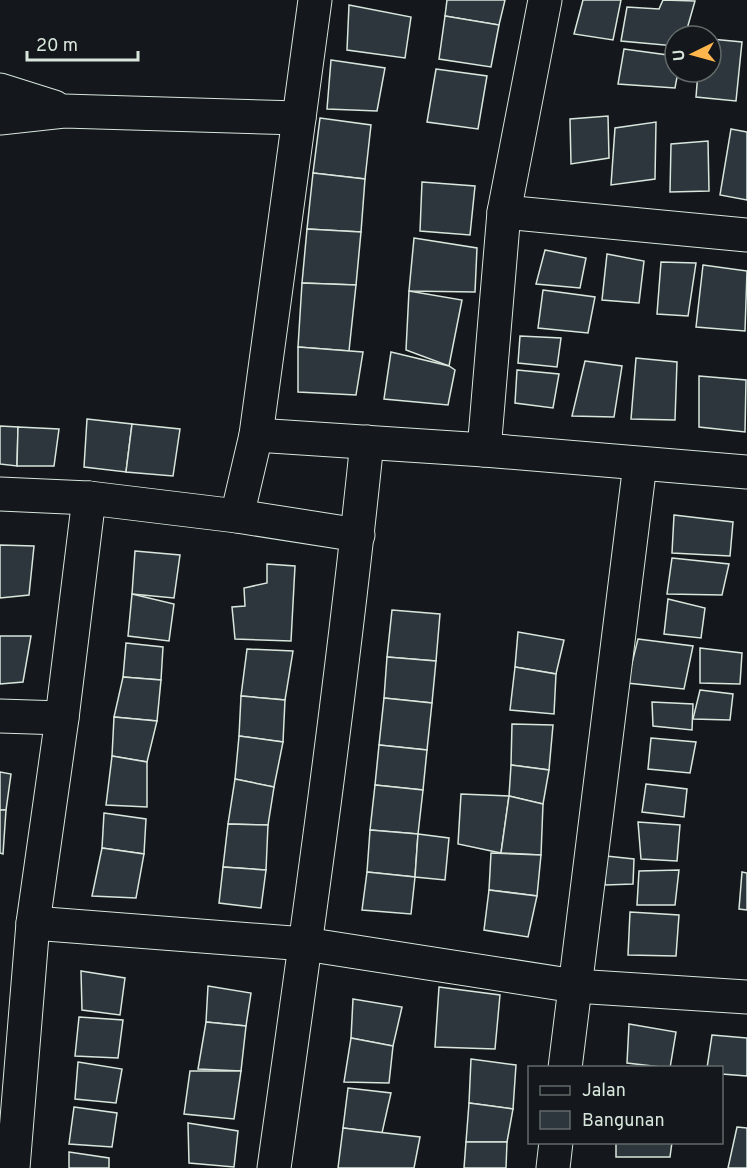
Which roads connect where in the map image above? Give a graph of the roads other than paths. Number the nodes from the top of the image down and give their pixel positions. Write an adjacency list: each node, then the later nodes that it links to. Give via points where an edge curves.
1 (315, 0): 6 (street)
2 (545, 0): 7 (street)
3 (0, 90): 4 (street)
4 (64, 111): 5 (street); 6 (street)
5 (0, 118)
6 (299, 118): 9 (street)
7 (504, 212): 8 (street); 11 (street)
8 (747, 235)
9 (256, 435): 10 (street); 16 (street)
10 (367, 442): 11 (street); 17 (street)
11 (484, 450): 12 (street)
12 (640, 464): 13 (street); 22 (street)
13 (747, 472)
14 (0, 494): 15 (street)
15 (89, 498): 16 (street); 19 (street)
16 (237, 516): 17 (street)
17 (358, 535): 21 (street)
18 (0, 716): 19 (street)
19 (62, 718): 20 (street)
20 (33, 923): 21 (street); 26 (street)
21 (305, 944): 22 (street); 27 (street)
22 (575, 986): 23 (street); 24 (street)
23 (747, 997)
24 (565, 1066)
25 (556, 1144): 28 (street)
26 (13, 1168)
27 (274, 1168)
28 (554, 1168)

